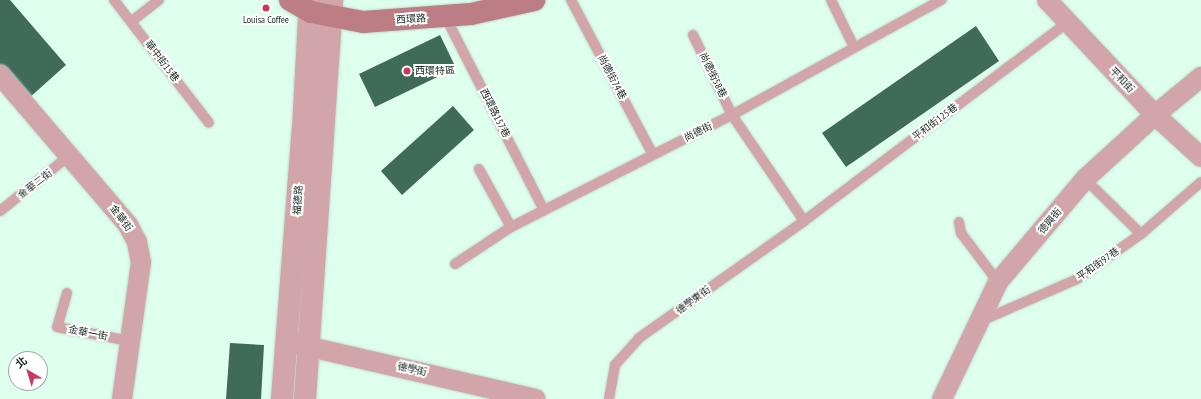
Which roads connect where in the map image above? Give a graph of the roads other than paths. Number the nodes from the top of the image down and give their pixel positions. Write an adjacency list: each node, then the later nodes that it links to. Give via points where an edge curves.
1 (114, 0): 11 (lane, 華中街15巷)
2 (159, 0): 11 (lane)
3 (290, 0): 9 (main road, 西環路)
4 (534, 0): 10 (main road, 西環路, via 470,14)
5 (571, 0): 20 (lane, 尚德街74巷)
6 (831, 0): 14 (lane)
7 (941, 0): 14 (lane, 尚德街)
8 (1047, 0): 12 (street, 平和街)
9 (321, 7): 10 (main road, 西環路, via 363,22); 37 (street, 福德路); 38 (street, 福德路)
10 (445, 16): 26 (lane, 西環路157巷)
11 (132, 21): 19 (lane, 華中街15巷)
12 (1066, 23): 18 (street, 平和街); 28 (lane, 平和街125巷)
13 (693, 35): 17 (lane, 尚德街58巷)
14 (854, 46): 17 (lane, 尚德街)
15 (0, 75): 21 (street, 金華街)
16 (1201, 77): 18 (street, 德興街)
17 (732, 115): 20 (lane, 尚德街); 28 (lane, 尚德街58巷)
18 (1155, 115): 22 (street, 平和街); 24 (street, 德興街)
19 (209, 123)
20 (653, 155): 26 (lane, 尚德街)
21 (69, 156): 27 (lane, 金華二街); 36 (street, 金華街, via 128,225 137,242 141,262)
22 (1201, 157)
23 (479, 169): 30 (lane)
24 (1085, 178): 31 (lane); 33 (street, 德興街)
25 (1201, 182): 31 (lane, 平和街97巷)
26 (544, 210): 30 (lane, 尚德街)
27 (0, 211)
28 (804, 221): 43 (lane, 德學東街, via 639,338 615,365)
29 (959, 222): 33 (lane, via 961,233)
30 (511, 227): 32 (lane, 尚德街)
31 (1140, 234): 35 (lane, 平和街97巷, via 1078,279)
32 (455, 264)
33 (998, 282): 35 (street, 德興街)
34 (67, 293): 36 (lane, 金華一街, via 57,327)
35 (979, 322): 44 (street, 德興街)
36 (130, 342): 39 (street, 金華街)
37 (287, 342): 38 (street, 德學街); 40 (street, 福德路)
38 (310, 345): 41 (street, 福德路); 42 (street, 德學街)
39 (122, 399)
40 (282, 399)
41 (305, 399)
42 (536, 399)
43 (608, 399)
44 (942, 399)

